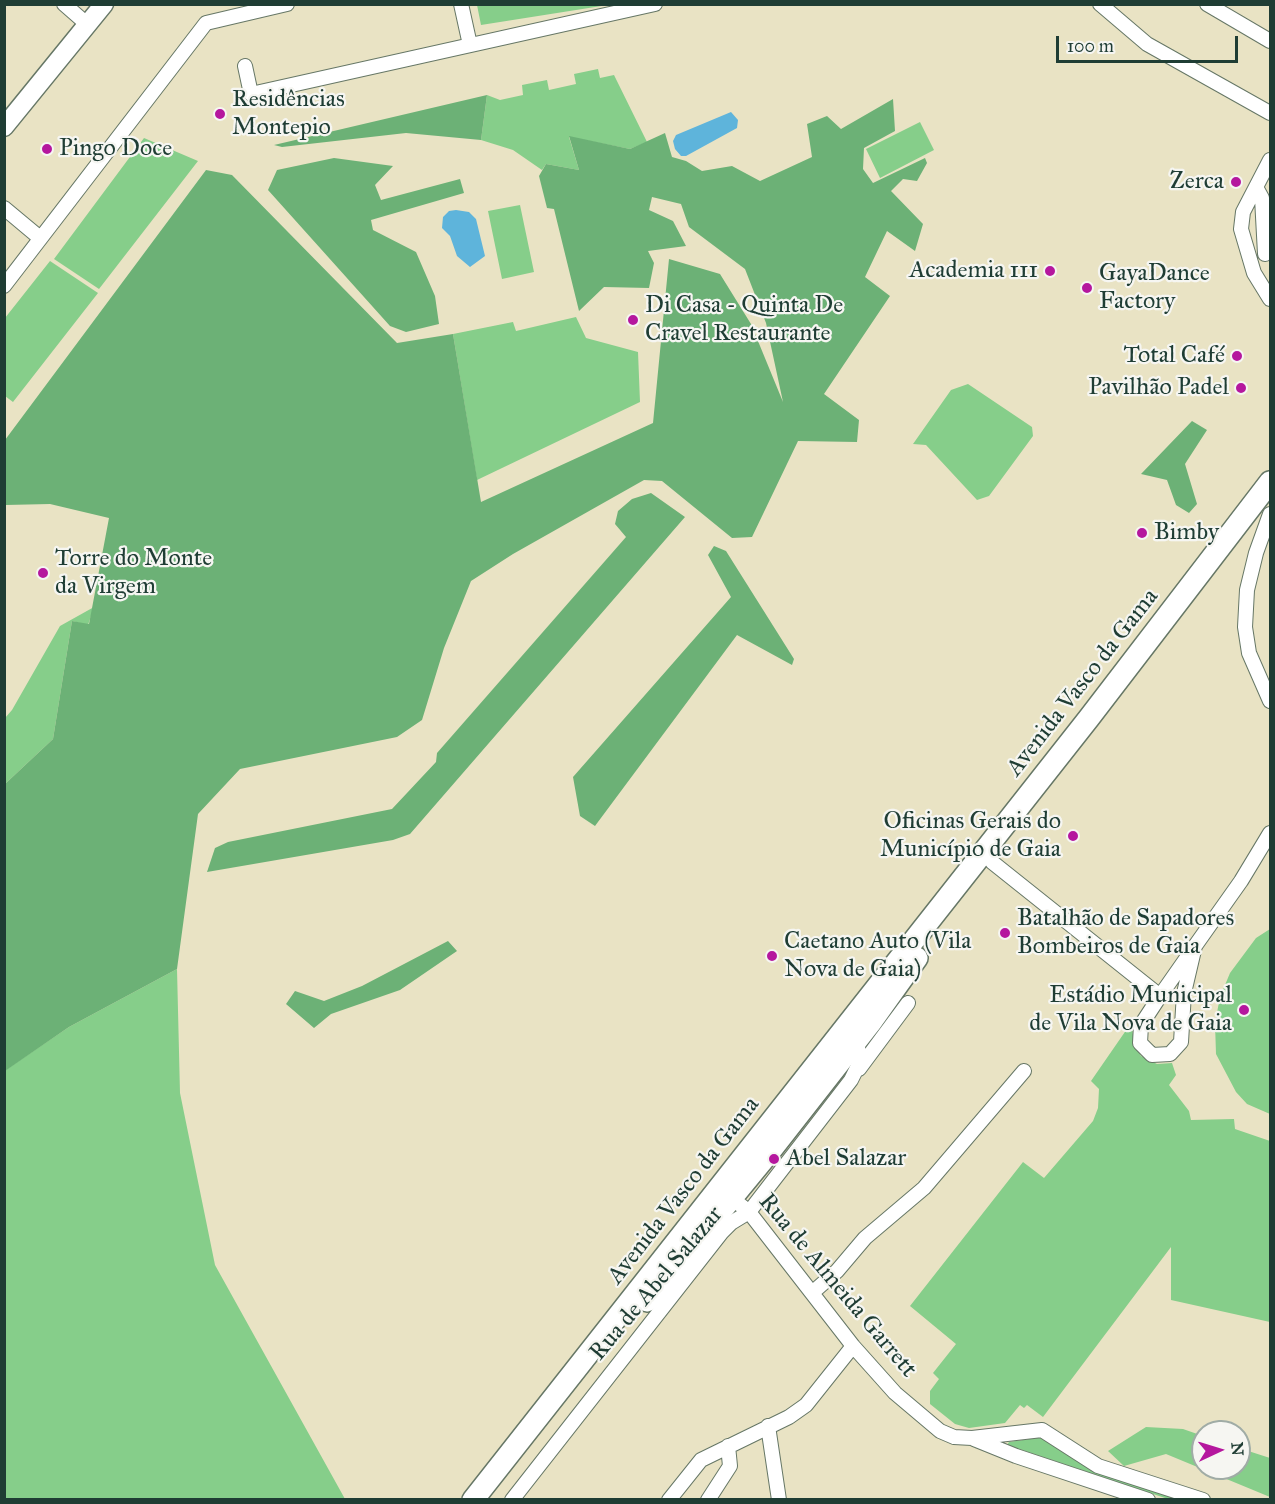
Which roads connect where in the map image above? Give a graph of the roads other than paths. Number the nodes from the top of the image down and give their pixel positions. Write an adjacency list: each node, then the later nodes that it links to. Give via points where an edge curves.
1 (64, 4): 9 (street)
2 (104, 4): 9 (main road)
3 (287, 4): 18 (street, via 207,23)
4 (461, 4): 11 (street)
5 (655, 4): 8 (street)
6 (1100, 4): 13 (street, via 1147,44)
7 (1207, 4): 10 (street)
8 (631, 7): 11 (street)
9 (88, 25): 14 (main road)
10 (1270, 42)
11 (470, 45): 12 (street, via 251,94)
12 (245, 66)
13 (1270, 113)
14 (4, 127)
15 (1270, 160): 16 (street)
16 (1256, 187): 19 (street, via 1262,198); 21 (street, via 1243,212 1241,229 1254,273)
17 (4, 208): 18 (street)
18 (40, 238): 20 (street)
19 (1265, 254)
20 (4, 286)
21 (1270, 299)
22 (1270, 482): 28 (main road, Avenida Vasco da Gama)
23 (1270, 504): 27 (main road, Avenida Vasco da Gama)
24 (1270, 514): 25 (street, via 1246,590 1245,627 1249,653)
25 (1269, 694)
26 (1270, 832): 29 (street)
27 (992, 862): 28 (main road, Avenida Vasco da Gama); 30 (street)
28 (940, 918): 32 (main road, Avenida Vasco da Gama); 35 (main road, Avenida Vasco da Gama, via 771,1121)
29 (1195, 946): 30 (street); 30 (street, via 1184,993 1181,1042 1177,1050 1161,1056 1145,1050 1138,1034)
30 (1160, 996)
31 (908, 1004): 33 (street, Rua de Abel Salazar)
32 (857, 1040): 33 (street); 35 (main road, Avenida Vasco da Gama)
33 (859, 1069): 36 (street, Rua de Abel Salazar)
34 (1024, 1071): 37 (street, via 924,1188 865,1238)
35 (725, 1196): 36 (street, Rua de Almeida Garrett); 43 (main road, Avenida Vasco da Gama); 44 (main road, Avenida Vasco da Gama)
36 (749, 1212): 37 (street, Rua de Almeida Garrett); 45 (street, Rua de Abel Salazar, via 722,1232)
37 (812, 1293): 38 (street, Rua de Almeida Garrett)
38 (853, 1346): 39 (street, via 806,1405); 40 (street, Rua de Almeida Garrett, via 895,1393 940,1431)
39 (768, 1426): 41 (street); 42 (street)
40 (972, 1438): 49 (street, Rua de Almeida Garrett); 50 (street, Rua de Almeida Garrett, via 1042,1430 1098,1466)
41 (728, 1446): 46 (street, via 701,1460); 47 (street, via 730,1466)
42 (778, 1495): 48 (street)
43 (473, 1500)
44 (491, 1500)
45 (512, 1500)
46 (669, 1500)
47 (708, 1500)
48 (790, 1500)
49 (1148, 1500)
50 (1203, 1500)

